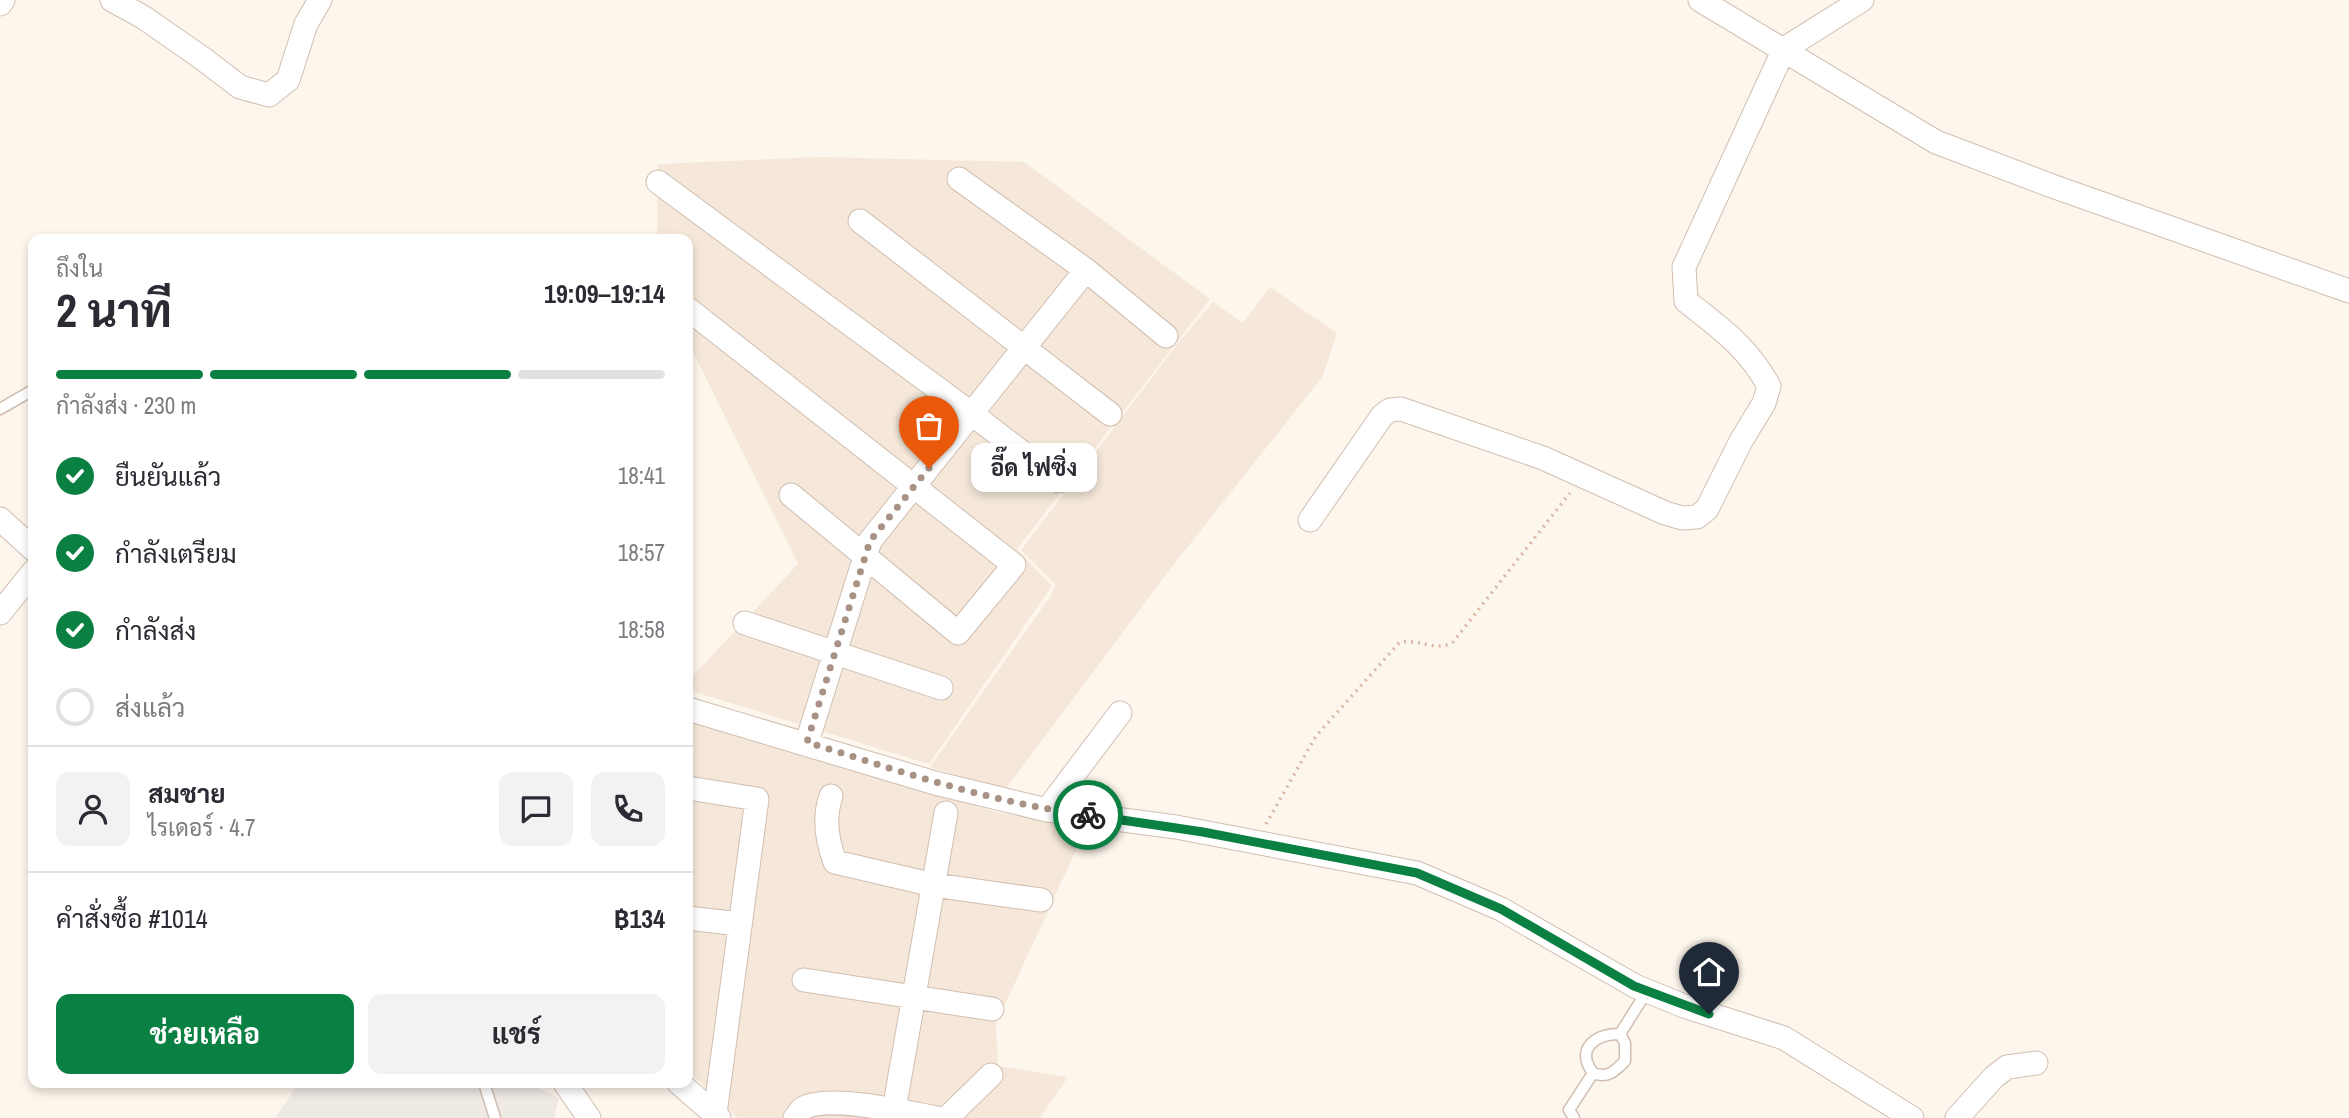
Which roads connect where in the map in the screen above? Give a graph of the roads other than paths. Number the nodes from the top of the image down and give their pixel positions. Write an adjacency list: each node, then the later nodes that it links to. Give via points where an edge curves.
1 (112, 0): 2 (street, via 240,87 269,95 288,79 306,24)
2 (320, 0)
3 (1700, 0): 5 (street)
4 (1862, 0): 5 (street)
5 (1784, 49): 10 (street, via 1936,142); 22 (street, via 1684,267 1686,301 1740,344 1769,386 1707,509 1697,517 1665,513 1543,458 1401,409 1382,416)
6 (959, 179): 9 (street)
7 (658, 182): 16 (street)
8 (860, 221): 13 (street)
9 (1086, 270): 12 (street); 13 (street)
10 (2349, 291)
11 (693, 313): 19 (street)
12 (1166, 336)
13 (1024, 348): 16 (street); 17 (street)
14 (28, 393): 15 (lane)
15 (0, 409)
16 (972, 414): 18 (street); 19 (street)
17 (1110, 414)
18 (1059, 481)
19 (915, 486): 24 (street, via 870,541); 24 (street, via 1014,565 958,633)
20 (791, 495): 24 (street)
21 (0, 519): 23 (street)
22 (1310, 520)
23 (28, 544)
24 (865, 558): 28 (street)
25 (28, 578): 26 (street)
26 (0, 613)
27 (745, 623): 28 (street)
28 (835, 652): 29 (street); 32 (street)
29 (941, 688)
30 (693, 710): 32 (street)
31 (1120, 713): 35 (street)
32 (807, 742): 35 (street, via 935,783)
33 (693, 789): 40 (street, via 757,799)
34 (831, 796): 37 (street, via 827,841 835,862)
35 (1047, 810): 42 (street, via 1177,827 1417,873 1501,909)
36 (946, 813): 37 (street)
37 (934, 885): 38 (street); 43 (street)
38 (1041, 900)
39 (693, 919): 40 (street)
40 (739, 924): 53 (street)
41 (804, 980): 43 (street)
42 (1647, 991): 45 (lane); 60 (street, via 1784,1038)
43 (915, 995): 44 (street); 52 (street)
44 (992, 1009)
45 (1620, 1034): 47 (lane, via 1593,1040 1586,1061); 47 (lane, via 1627,1052 1625,1061 1609,1075)
46 (2036, 1063): 61 (street, via 2007,1068 1994,1077)
47 (1593, 1073): 59 (lane, via 1569,1110)
48 (991, 1075): 58 (street)
49 (486, 1088): 54 (lane)
50 (568, 1088): 55 (street)
51 (685, 1088): 53 (street)
52 (894, 1111): 56 (street, via 820,1104 802,1109); 57 (street)
53 (717, 1116)
54 (495, 1118)
55 (589, 1118)
56 (795, 1118)
57 (937, 1118)
58 (947, 1118)
59 (1573, 1118)
60 (1912, 1118)
61 (1957, 1118)

